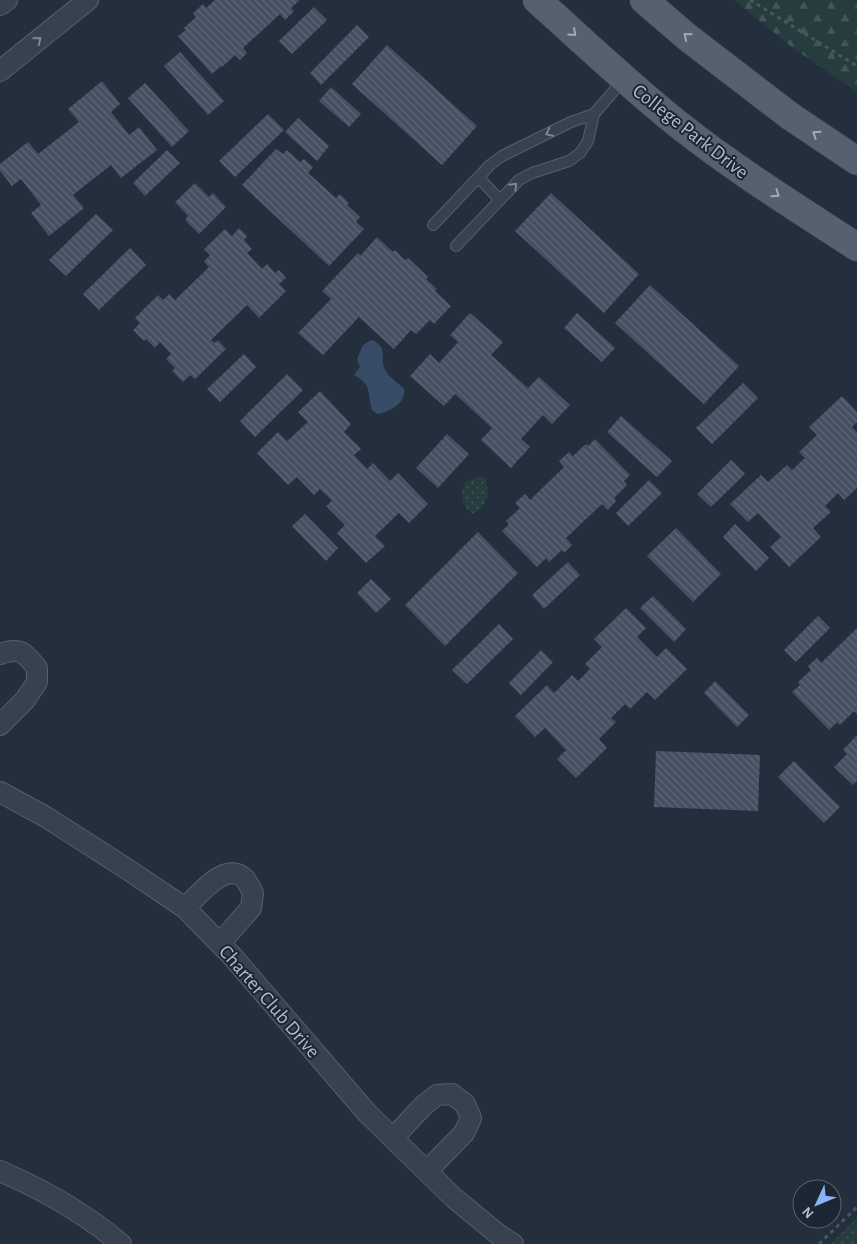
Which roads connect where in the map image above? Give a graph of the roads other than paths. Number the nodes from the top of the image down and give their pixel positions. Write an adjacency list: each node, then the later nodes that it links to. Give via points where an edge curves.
1 (7, 0): 5 (street)
2 (537, 0): 7 (main road, College Park Drive, one-way to 7)
3 (644, 0): 9 (main road, one-way to 3, via 790,116)
4 (84, 1): 6 (street, one-way to 4)
5 (0, 5)
6 (0, 71)
7 (624, 78): 8 (lane); 13 (main road, College Park Drive, one-way to 13, via 728,161)
8 (594, 114): 10 (lane, one-way to 10, via 502,156); 11 (lane, one-way to 8, via 519,180 580,153 588,141)
9 (857, 161)
10 (478, 177): 11 (lane); 12 (lane)
11 (500, 200): 14 (lane)
12 (433, 226)
13 (850, 240)
14 (456, 246)
15 (0, 654): 16 (street, via 14,649 26,654 37,668 37,682 25,700)
16 (0, 725)
17 (0, 792): 18 (street, Charter Club Drive, via 46,817)
18 (184, 908): 19 (street, Charter Club Drive); 19 (street, via 218,876 232,873 244,878 253,893 251,908)
19 (220, 943): 20 (street, Charter Club Drive)
20 (393, 1138): 22 (street, Charter Club Drive); 22 (street, via 437,1095 452,1094 466,1104 471,1118 464,1134)
21 (0, 1171): 23 (street, via 71,1207)
22 (427, 1171): 24 (street, Charter Club Drive, via 454,1198)
23 (121, 1244)
24 (513, 1244)

